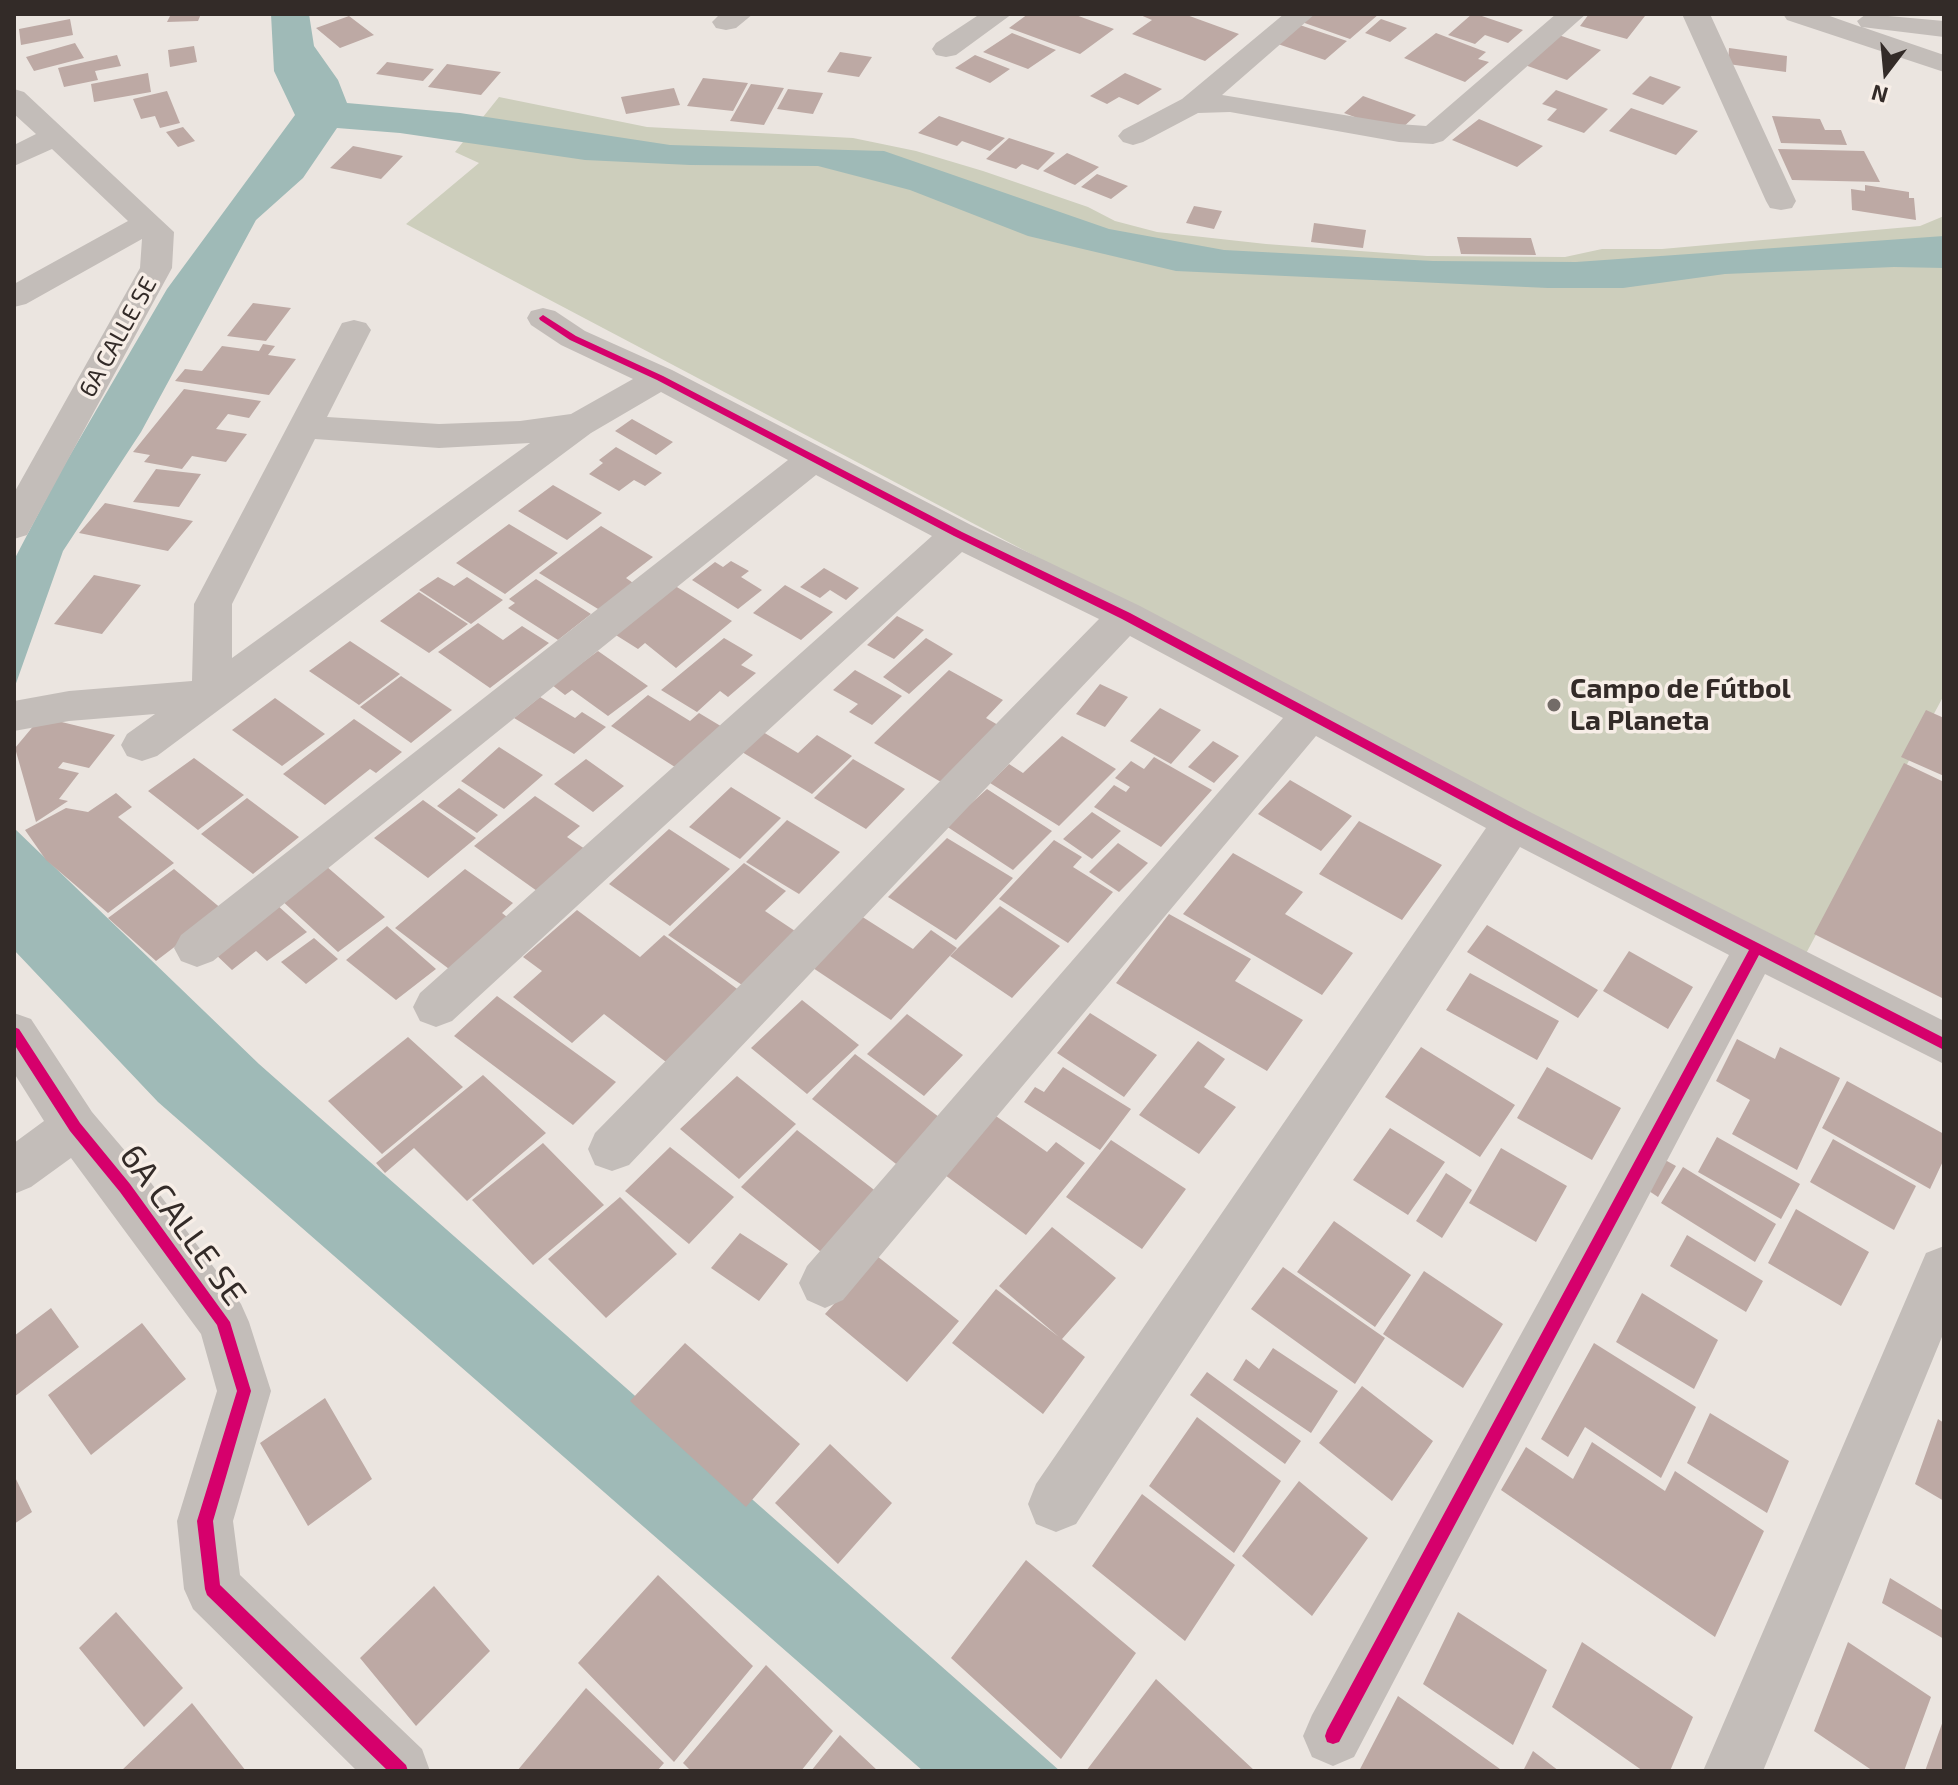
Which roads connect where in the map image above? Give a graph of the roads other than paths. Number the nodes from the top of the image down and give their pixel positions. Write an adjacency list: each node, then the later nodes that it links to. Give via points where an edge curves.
1 (998, 14): 7 (street)
2 (1301, 14): 10 (street)
3 (1572, 14): 10 (street, via 1433,135 1230,103)
4 (1696, 14): 14 (street)
5 (1797, 14): 6 (street); 8 (street)
6 (1944, 29)
7 (946, 49)
8 (1944, 64)
9 (14, 98): 12 (street)
10 (1192, 105): 11 (street)
11 (1133, 136)
12 (53, 137): 13 (street); 15 (street)
13 (14, 157)
14 (1781, 201)
15 (148, 223): 16 (street); 23 (street, 6A CALLE SE, via 158,232 156,268)
16 (14, 297)
17 (543, 318): 19 (street, via 573,338)
18 (354, 330): 21 (street)
19 (660, 378): 20 (street); 22 (street)
20 (579, 425): 21 (street, via 439,436); 26 (street)
21 (304, 427): 26 (street, via 213,604)
22 (813, 458): 24 (street); 31 (street)
23 (14, 526)
24 (958, 534): 25 (street); 33 (street)
25 (1126, 616): 28 (street); 37 (street)
26 (212, 694): 27 (street); 29 (street)
27 (16, 715)
28 (1309, 716): 30 (street); 40 (street)
29 (142, 745)
30 (1513, 823): 32 (street); 41 (street)
31 (197, 948)
32 (1755, 950): 35 (street); 42 (street)
33 (436, 1007)
34 (14, 1033): 36 (street, 6A CALLE SE)
35 (1944, 1044)
36 (75, 1127): 38 (street); 43 (street, 6A CALLE SE, via 223,1322 244,1391 205,1521 213,1589)
37 (612, 1149)
38 (14, 1171)
39 (1944, 1270): 44 (street)
40 (825, 1283)
41 (1056, 1504)
42 (1333, 1736)
43 (399, 1771)
44 (1733, 1771)

